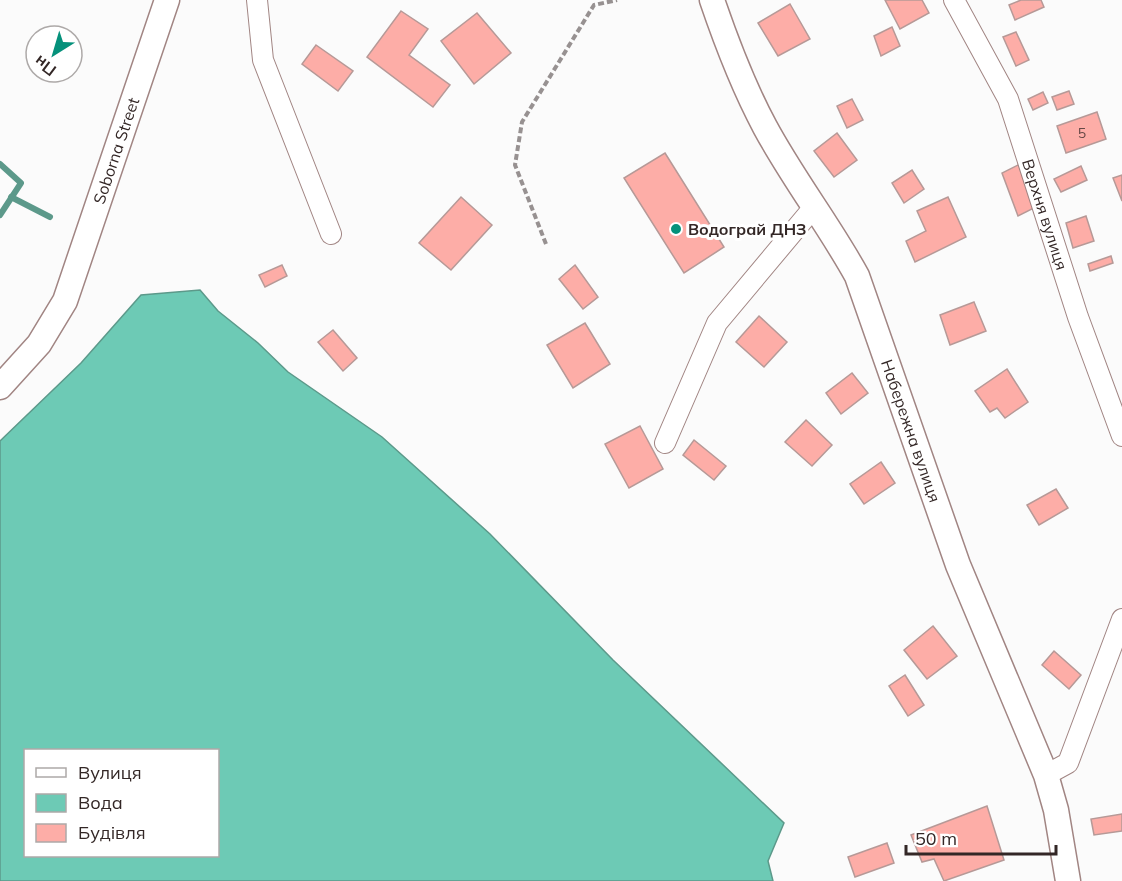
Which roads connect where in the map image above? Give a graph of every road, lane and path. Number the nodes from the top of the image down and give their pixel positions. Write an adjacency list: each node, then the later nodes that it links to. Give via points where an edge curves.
1 (167, 0): 9 (street, Soborna Street, via 65,301 39,344)
2 (257, 0): 7 (street, via 263,60)
3 (617, 0): 8 (path, via 594,5 522,122 515,165)
4 (712, 0): 6 (street, Набережна вулиця, via 749,96)
5 (954, 0): 10 (street, Верхня вулиця, via 1008,99 1078,317)
6 (814, 207): 11 (street, via 717,323); 13 (street, Набережна вулиця, via 857,276 958,565)
7 (331, 234)
8 (546, 244)
9 (0, 387)
10 (1122, 436)
11 (665, 443)
12 (1122, 619): 13 (street, via 1068,763)
13 (1046, 775): 14 (street, Набережна вулиця)
14 (1068, 881)

